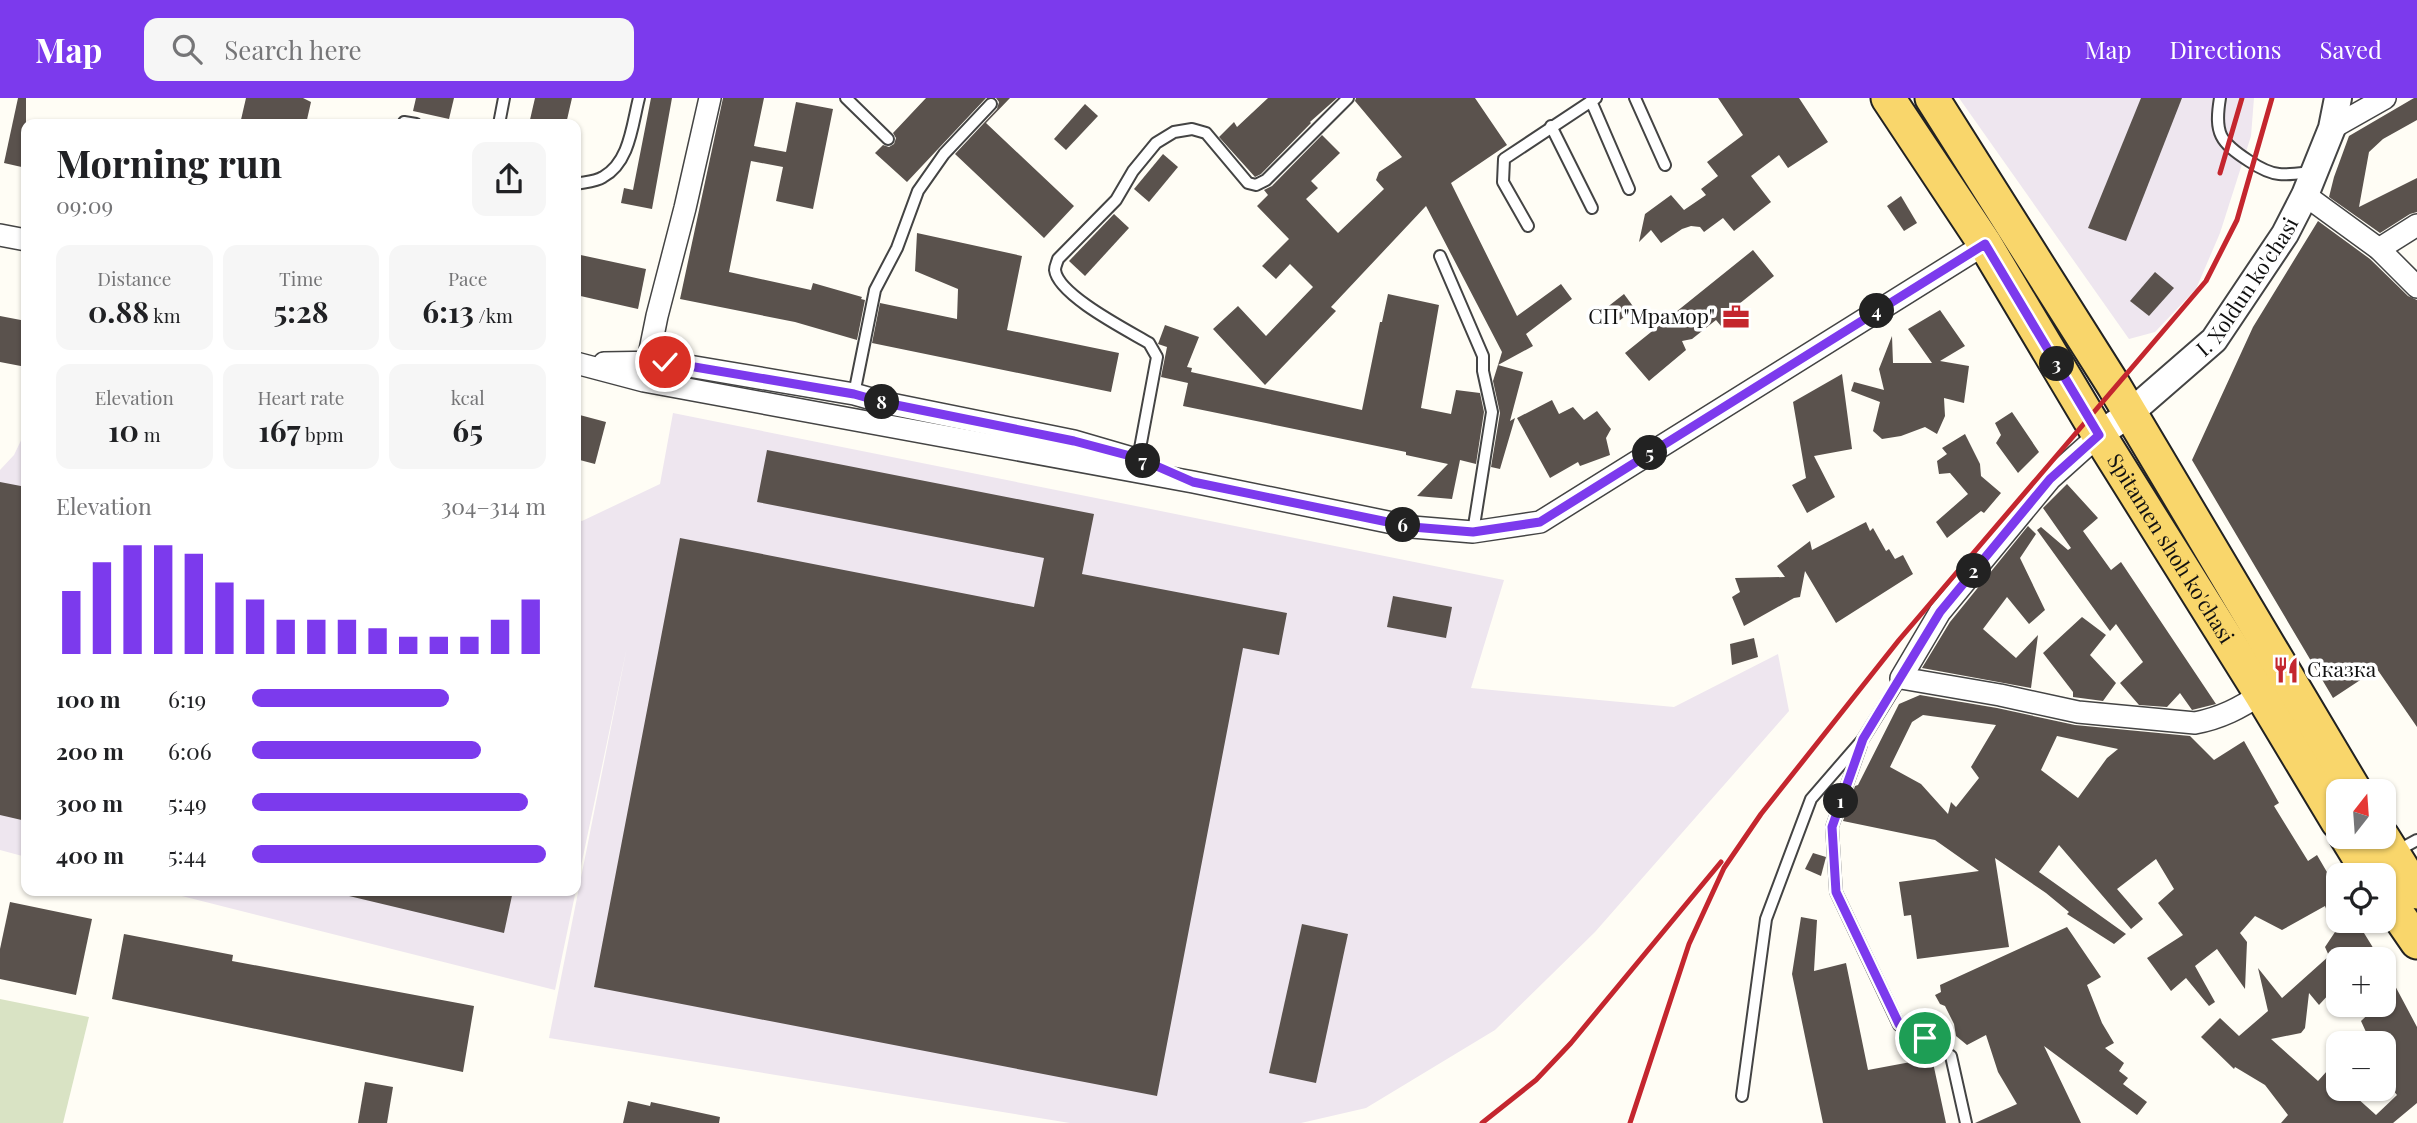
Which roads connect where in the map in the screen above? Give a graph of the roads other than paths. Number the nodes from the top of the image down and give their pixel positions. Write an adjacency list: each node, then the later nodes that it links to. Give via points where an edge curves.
1 (504, 98): 14 (lane)
2 (639, 98): 19 (lane, via 625,153 615,168 601,179)
3 (710, 98): 32 (street)
4 (846, 98): 17 (lane)
5 (1348, 98): 36 (lane, via 1256,185 1248,183 1206,133 1192,129 1174,132 1156,143 1116,200 1058,259 1055,271 1077,300 1155,351)
6 (1635, 98): 18 (lane)
7 (1888, 98): 27 (main road, Spitamen shoh ko'chasi)
8 (1931, 98): 34 (main road, Spitamen shoh ko'chasi)
9 (2220, 98): 20 (lane, via 2219,133 2228,147 2264,170)
10 (2337, 98): 16 (street, I. Xoldun ko'chasi)
11 (2385, 98): 16 (street)
12 (1594, 100): 15 (lane); 21 (lane)
13 (991, 104): 33 (lane, via 926,170 897,248 875,290)
14 (500, 119)
15 (1551, 126): 22 (lane); 24 (lane, via 1504,159 1503,182)
16 (2332, 128): 20 (street, I. Xoldun ko'chasi)
17 (888, 139)
18 (1665, 165)
19 (581, 183)
20 (2310, 183): 28 (street); 34 (street, I. Xoldun ko'chasi, via 2285,234 2214,340)
21 (1629, 189)
22 (1592, 208)
23 (2417, 225): 28 (street)
24 (1528, 226)
25 (0, 235): 26 (street)
26 (21, 239)
27 (1985, 244): 35 (main road, Spitamen shoh ko'chasi); 38 (street, via 1540,522)
28 (2379, 250): 30 (street)
29 (1440, 256): 38 (lane, via 1483,356 1492,412)
30 (2417, 287)
31 (581, 364): 32 (street)
32 (646, 371): 33 (street, via 665,362); 37 (street)
33 (854, 394): 36 (street)
34 (2130, 413): 35 (street, I. Xoldun ko'chasi); 42 (main road, Spitamen shoh ko'chasi)
35 (2099, 435): 39 (street, via 2050,479 1940,612); 40 (main road, Spitamen shoh ko'chasi)
36 (1138, 458): 37 (street)
37 (1193, 482): 38 (street, via 1412,527)
38 (1473, 532)
39 (1901, 678): 40 (street, via 2078,712 2195,723 2239,709); 41 (lane)
40 (2261, 694): 43 (main road, Spitamen shoh ko'chasi)
41 (1863, 739): 48 (lane, via 1811,799 1766,919); 49 (lane, via 1832,827 1836,892 1899,1024 1951,1056)
42 (2348, 779)
43 (2326, 802)
44 (2390, 851): 45 (main road)
45 (2417, 892)
46 (2396, 911): 47 (main road)
47 (2417, 942)
48 (1742, 1096)
49 (1966, 1123)

